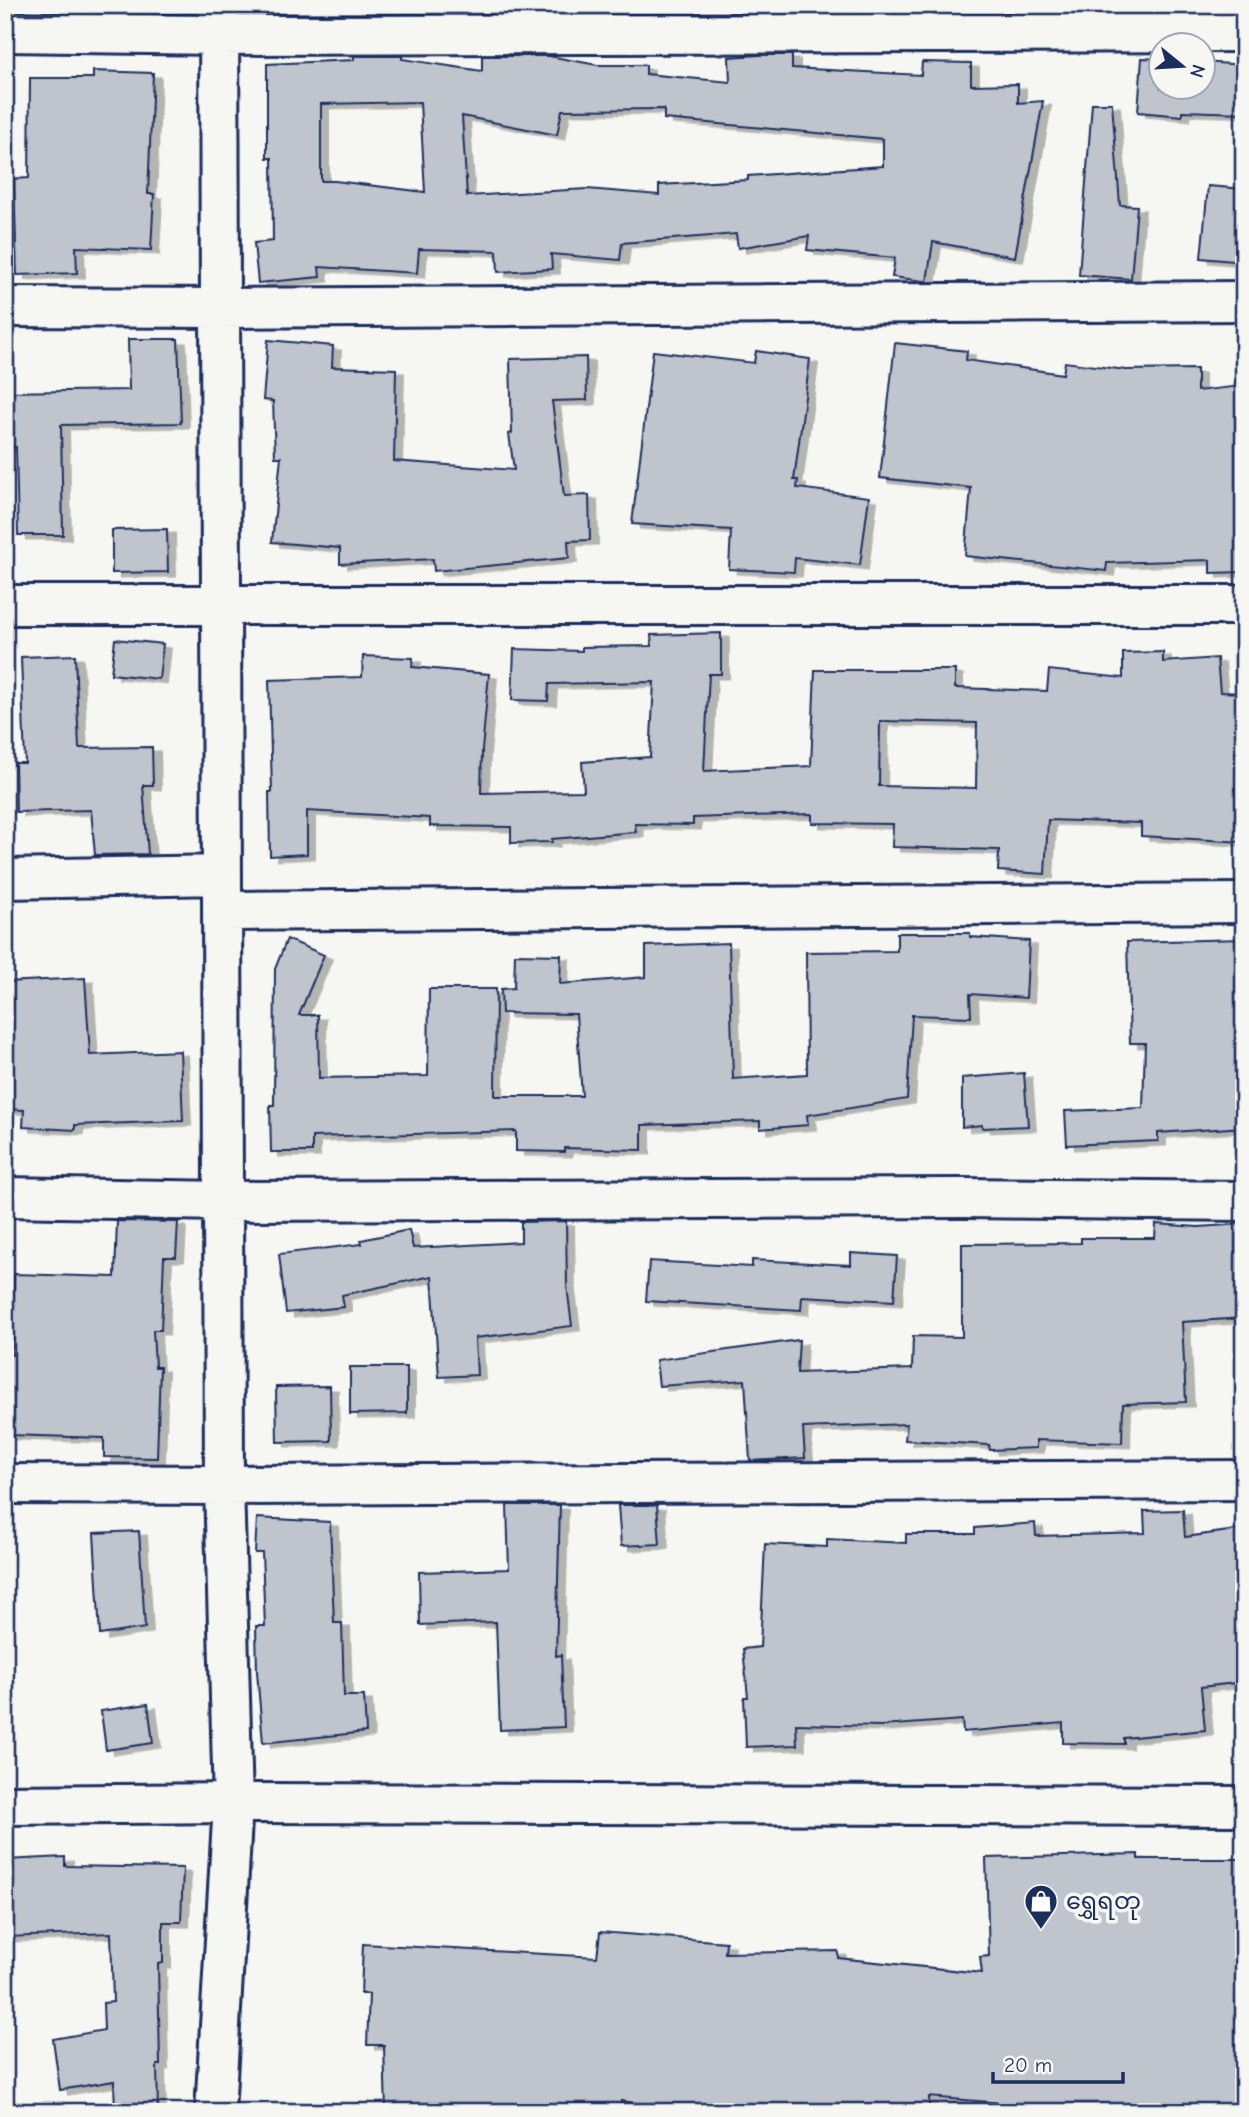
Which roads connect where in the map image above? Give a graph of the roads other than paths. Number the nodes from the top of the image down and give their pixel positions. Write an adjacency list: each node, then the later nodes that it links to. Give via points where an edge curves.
1 (219, 20): 2 (street); 3 (street); 6 (street)
2 (5, 32)
3 (1244, 32)
4 (1244, 301): 6 (street)
5 (5, 307): 6 (street)
6 (220, 308): 9 (street)
7 (5, 605): 9 (street)
8 (1244, 605): 9 (street)
9 (221, 606): 11 (street)
10 (5, 878): 11 (street)
11 (222, 893): 12 (street); 14 (street)
12 (1244, 902)
13 (5, 1197): 14 (street)
14 (223, 1201): 15 (street); 18 (street)
15 (1244, 1201)
16 (1244, 1480): 18 (street)
17 (5, 1484): 18 (street)
18 (224, 1485): 19 (street)
19 (233, 1803): 20 (street); 21 (street); 22 (street)
20 (5, 1805)
21 (1244, 1806)
22 (215, 2112)

